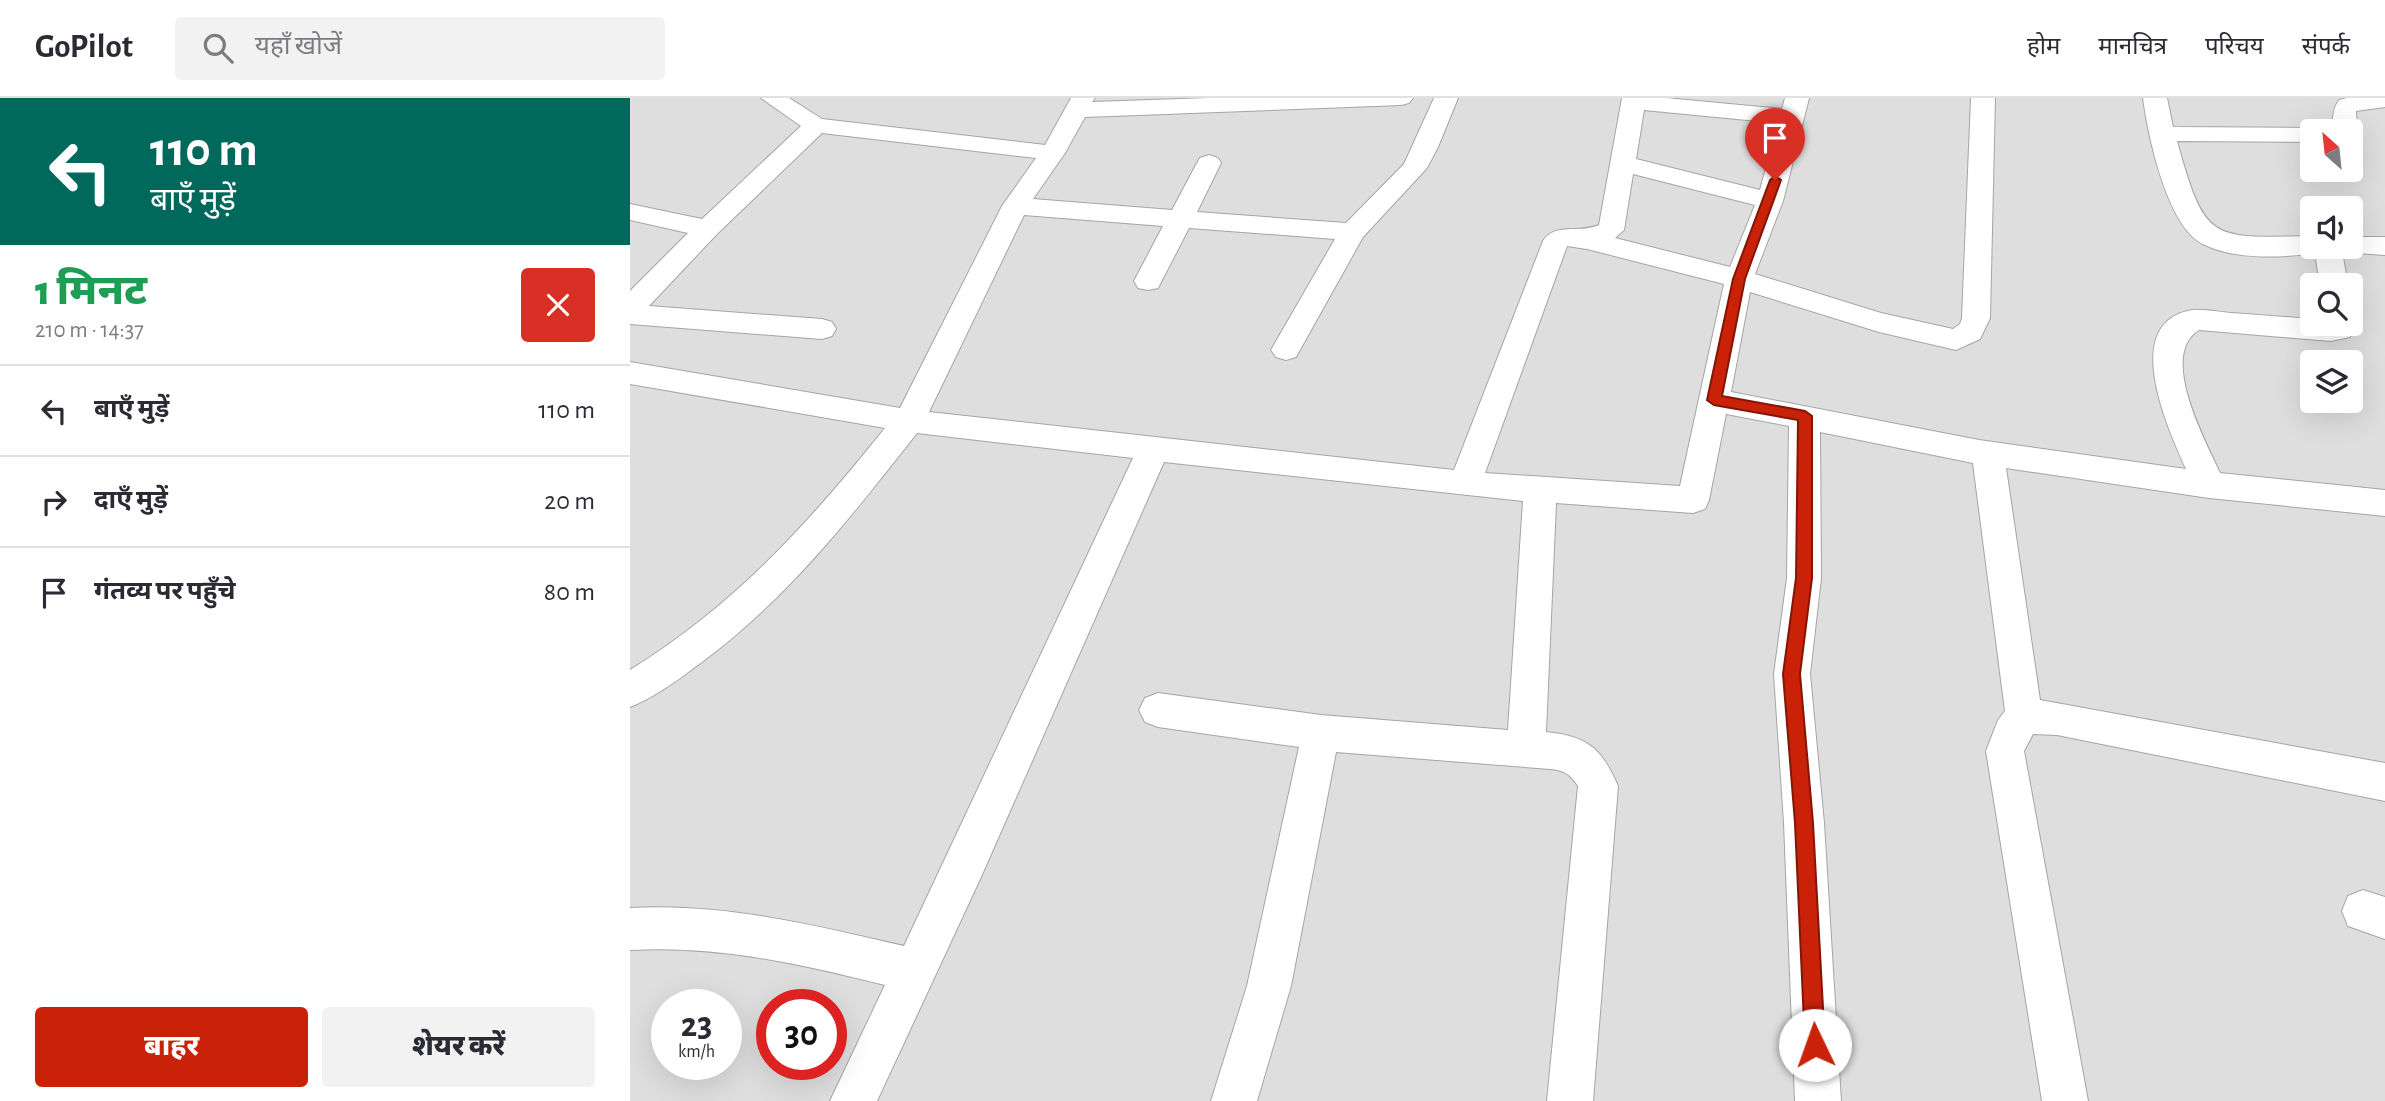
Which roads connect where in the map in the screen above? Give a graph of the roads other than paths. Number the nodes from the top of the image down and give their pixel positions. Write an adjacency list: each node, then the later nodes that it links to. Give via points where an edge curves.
1 (774, 98): 12 (street)
2 (1401, 98): 6 (street)
3 (1446, 98): 23 (street, via 1414,167)
4 (1983, 98): 28 (street, via 1976,318 1966,336 1942,338)
5 (2155, 98): 13 (street)
6 (1284, 100): 9 (street)
7 (1634, 100): 10 (street); 17 (street)
8 (2385, 100): 11 (street, via 2347,105)
9 (1079, 104): 15 (street)
10 (1795, 107): 18 (street)
11 (2344, 119)
12 (816, 125): 15 (street); 22 (street)
13 (2164, 134): 14 (street); 25 (street, via 2188,215 2200,232 2237,244)
14 (2300, 135)
15 (1053, 153): 19 (street)
16 (1209, 163): 21 (street)
17 (1621, 163): 18 (street); 24 (street, via 1611,230)
18 (1770, 201): 28 (street)
19 (1015, 206): 21 (street); 38 (street)
20 (630, 212): 22 (street)
21 (1182, 219): 23 (street); 29 (street)
22 (707, 229): 30 (street)
23 (1352, 232): 34 (street)
24 (1587, 240): 28 (street); 41 (street, via 1563,237 1552,247)
25 (2300, 245)
26 (2363, 246): 27 (street)
27 (2385, 246)
28 (1739, 279): 36 (street)
29 (1148, 281)
30 (630, 308)
31 (630, 314): 32 (street)
32 (822, 329)
33 (2300, 329): 42 (street, via 2194,320 2181,324 2172,334 2166,366 2171,393)
34 (1286, 350)
35 (630, 373): 38 (street)
36 (1714, 400): 37 (street); 43 (street, via 1693,500)
37 (1805, 416): 40 (street); 56 (street, via 1804,578 1792,674)
38 (909, 421): 39 (street); 45 (street, via 780,573 709,636)
39 (1154, 448): 41 (street); 52 (street)
40 (1987, 453): 42 (street); 47 (street)
41 (1465, 483): 43 (street)
42 (2209, 485): 44 (street)
43 (1540, 489): 49 (street)
44 (2385, 503)
45 (630, 690)
46 (1158, 710): 48 (street)
47 (2024, 716): 50 (street, via 2057,718); 57 (street, via 2011,732 2005,751)
48 (1321, 733): 49 (street); 54 (street, via 1269,986)
49 (1526, 749): 55 (street, via 1566,752 1580,758 1598,786)
50 (2385, 782)
51 (630, 929): 52 (street, via 759,934)
52 (915, 970): 53 (street)
53 (853, 1101)
54 (1234, 1101)
55 (1570, 1101)
56 (1818, 1101)
57 (2065, 1101)

